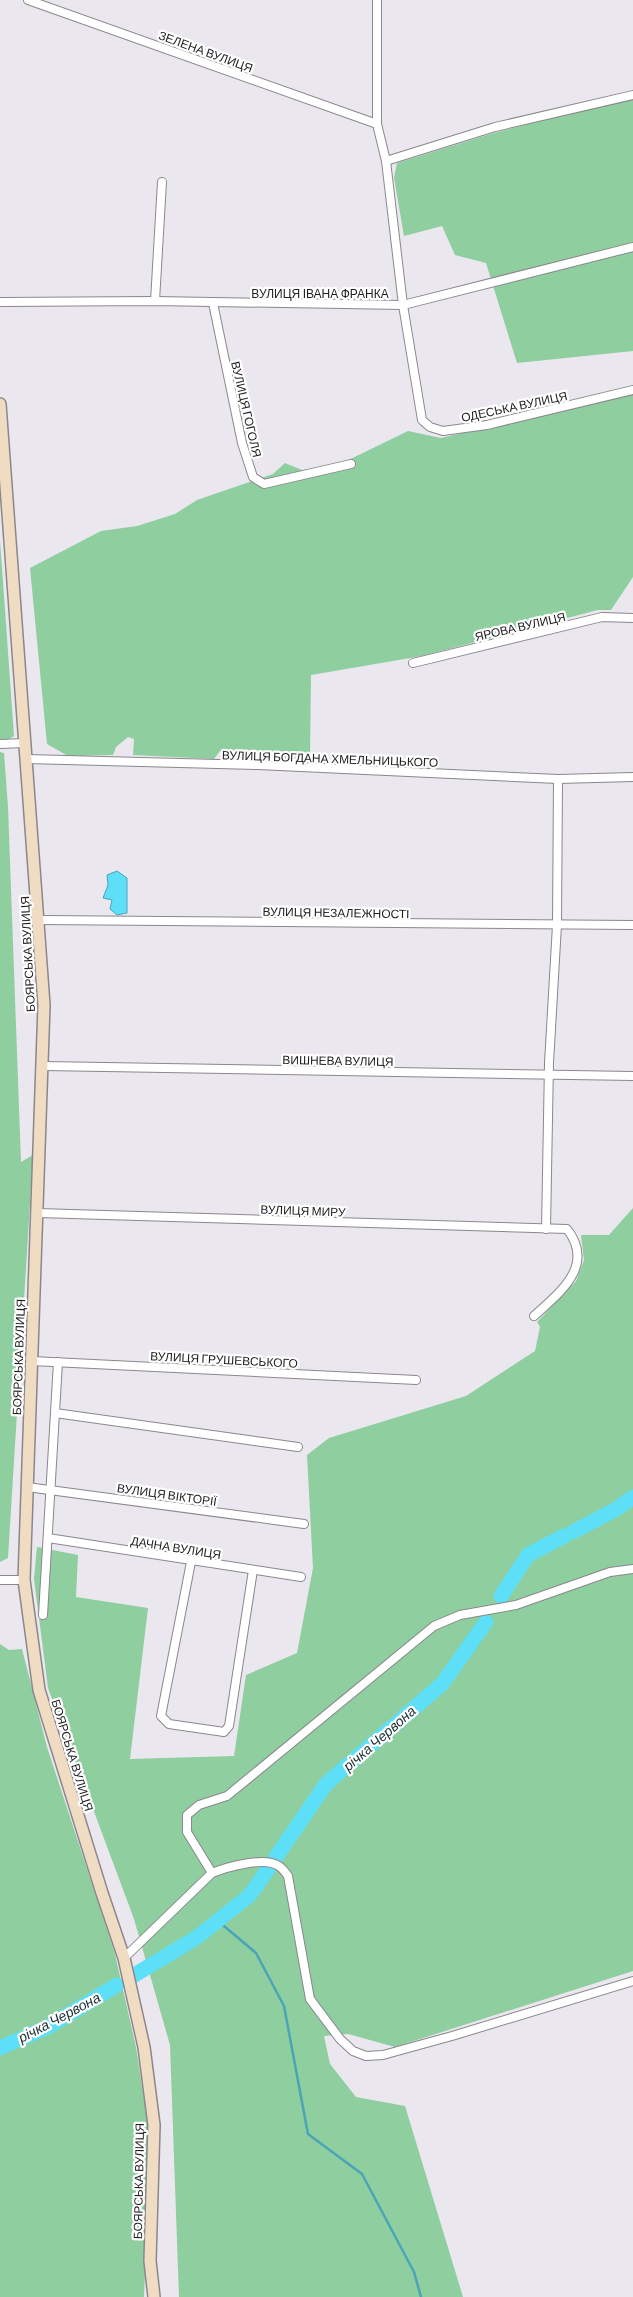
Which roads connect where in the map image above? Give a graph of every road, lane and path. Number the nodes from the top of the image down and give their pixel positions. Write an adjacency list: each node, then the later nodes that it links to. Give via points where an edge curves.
1 (28, 0): 4 (street, ЗЕЛЕНА ВУЛИЦЯ)
2 (377, 0): 4 (street)
3 (633, 95): 5 (street, via 495,127)
4 (377, 124): 5 (street)
5 (386, 161): 11 (street)
6 (162, 182): 8 (street)
7 (633, 247): 11 (street, ВУЛИЦЯ ІВАНА ФРАНКА)
8 (155, 301): 9 (street, ВУЛИЦЯ ІВАНА ФРАНКА); 10 (street, ВУЛИЦЯ ІВАНА ФРАНКА)
9 (0, 302)
10 (213, 303): 11 (street, ВУЛИЦЯ ІВАНА ФРАНКА); 14 (street, ВУЛИЦЯ ГОГОЛЯ, via 242,443 253,477 264,484)
11 (403, 305): 12 (street, ОДЕСЬКА ВУЛИЦЯ, via 422,420 430,427 443,431 487,425)
12 (633, 390)
13 (0, 404): 17 (street, БОЯРСЬКА ВУЛИЦЯ)
14 (351, 464)
15 (633, 618): 16 (street, ЯРОВА ВУЛИЦЯ, via 602,617)
16 (413, 663)
17 (25, 743): 18 (street); 19 (street, БОЯРСЬКА ВУЛИЦЯ)
18 (0, 744)
19 (27, 759): 21 (street, ВУЛИЦЯ БОГДАНА ХМЕЛЬНИЦЬКОГО, via 258,765); 22 (street, БОЯРСЬКА ВУЛИЦЯ)
20 (633, 777): 21 (street, ВУЛИЦЯ БОГДАНА ХМЕЛЬНИЦЬКОГО)
21 (558, 779): 23 (street)
22 (40, 920): 23 (street, ВУЛИЦЯ НЕЗАЛЕЖНОСТІ); 25 (street, БОЯРСЬКА ВУЛИЦЯ)
23 (557, 925): 24 (street, ВУЛИЦЯ НЕЗАЛЕЖНОСТІ); 26 (street)
24 (633, 925)
25 (44, 1066): 26 (street, ВИШНЕВА ВУЛИЦЯ); 28 (street, БОЯРСЬКА ВУЛИЦЯ)
26 (549, 1076): 27 (street, ВИШНЕВА ВУЛИЦЯ); 29 (street)
27 (633, 1076)
28 (38, 1213): 29 (street, ВУЛИЦЯ МИРУ); 31 (street, БОЯРСЬКА ВУЛИЦЯ)
29 (546, 1229): 30 (street, ВУЛИЦЯ МИРУ, via 568,1229 575,1239 578,1260 568,1285)
30 (534, 1316)
31 (32, 1361): 32 (street, ВУЛИЦЯ ГРУШЕВСЬКОГО); 36 (street, БОЯРСЬКА ВУЛИЦЯ)
32 (58, 1362): 33 (street, ВУЛИЦЯ ГРУШЕВСЬКОГО); 34 (street)
33 (416, 1380)
34 (55, 1413): 35 (street); 37 (street)
35 (298, 1447)
36 (28, 1487): 37 (street, ВУЛИЦЯ ВІКТОРІЇ); 45 (street, БОЯРСЬКА ВУЛИЦЯ)
37 (50, 1490): 38 (street, ВУЛИЦЯ ВІКТОРІЇ); 39 (street)
38 (304, 1524)
39 (48, 1538): 40 (street, ДАЧНА ВУЛИЦЯ); 46 (street)
40 (191, 1562): 42 (street, ДАЧНА ВУЛИЦЯ); 42 (street, via 161,1716 169,1724 224,1732 230,1726)
41 (633, 1569): 47 (street, via 610,1572 516,1605 460,1615 434,1626 227,1796 199,1805 187,1814 187,1832)
42 (253, 1570): 43 (street, ДАЧНА ВУЛИЦЯ)
43 (301, 1577)
44 (0, 1580): 45 (street)
45 (24, 1580): 48 (street, БОЯРСЬКА ВУЛИЦЯ, via 39,1690)
46 (43, 1615)
47 (212, 1873): 48 (street); 49 (street, via 268,1861 280,1866 288,1876 310,1999 340,2039 353,2051 366,2056 383,2055 444,2038)
48 (124, 1958): 50 (street, БОЯРСЬКА ВУЛИЦЯ, via 144,2048 154,2125 150,2261)
49 (633, 1981)
50 (154, 2297)

